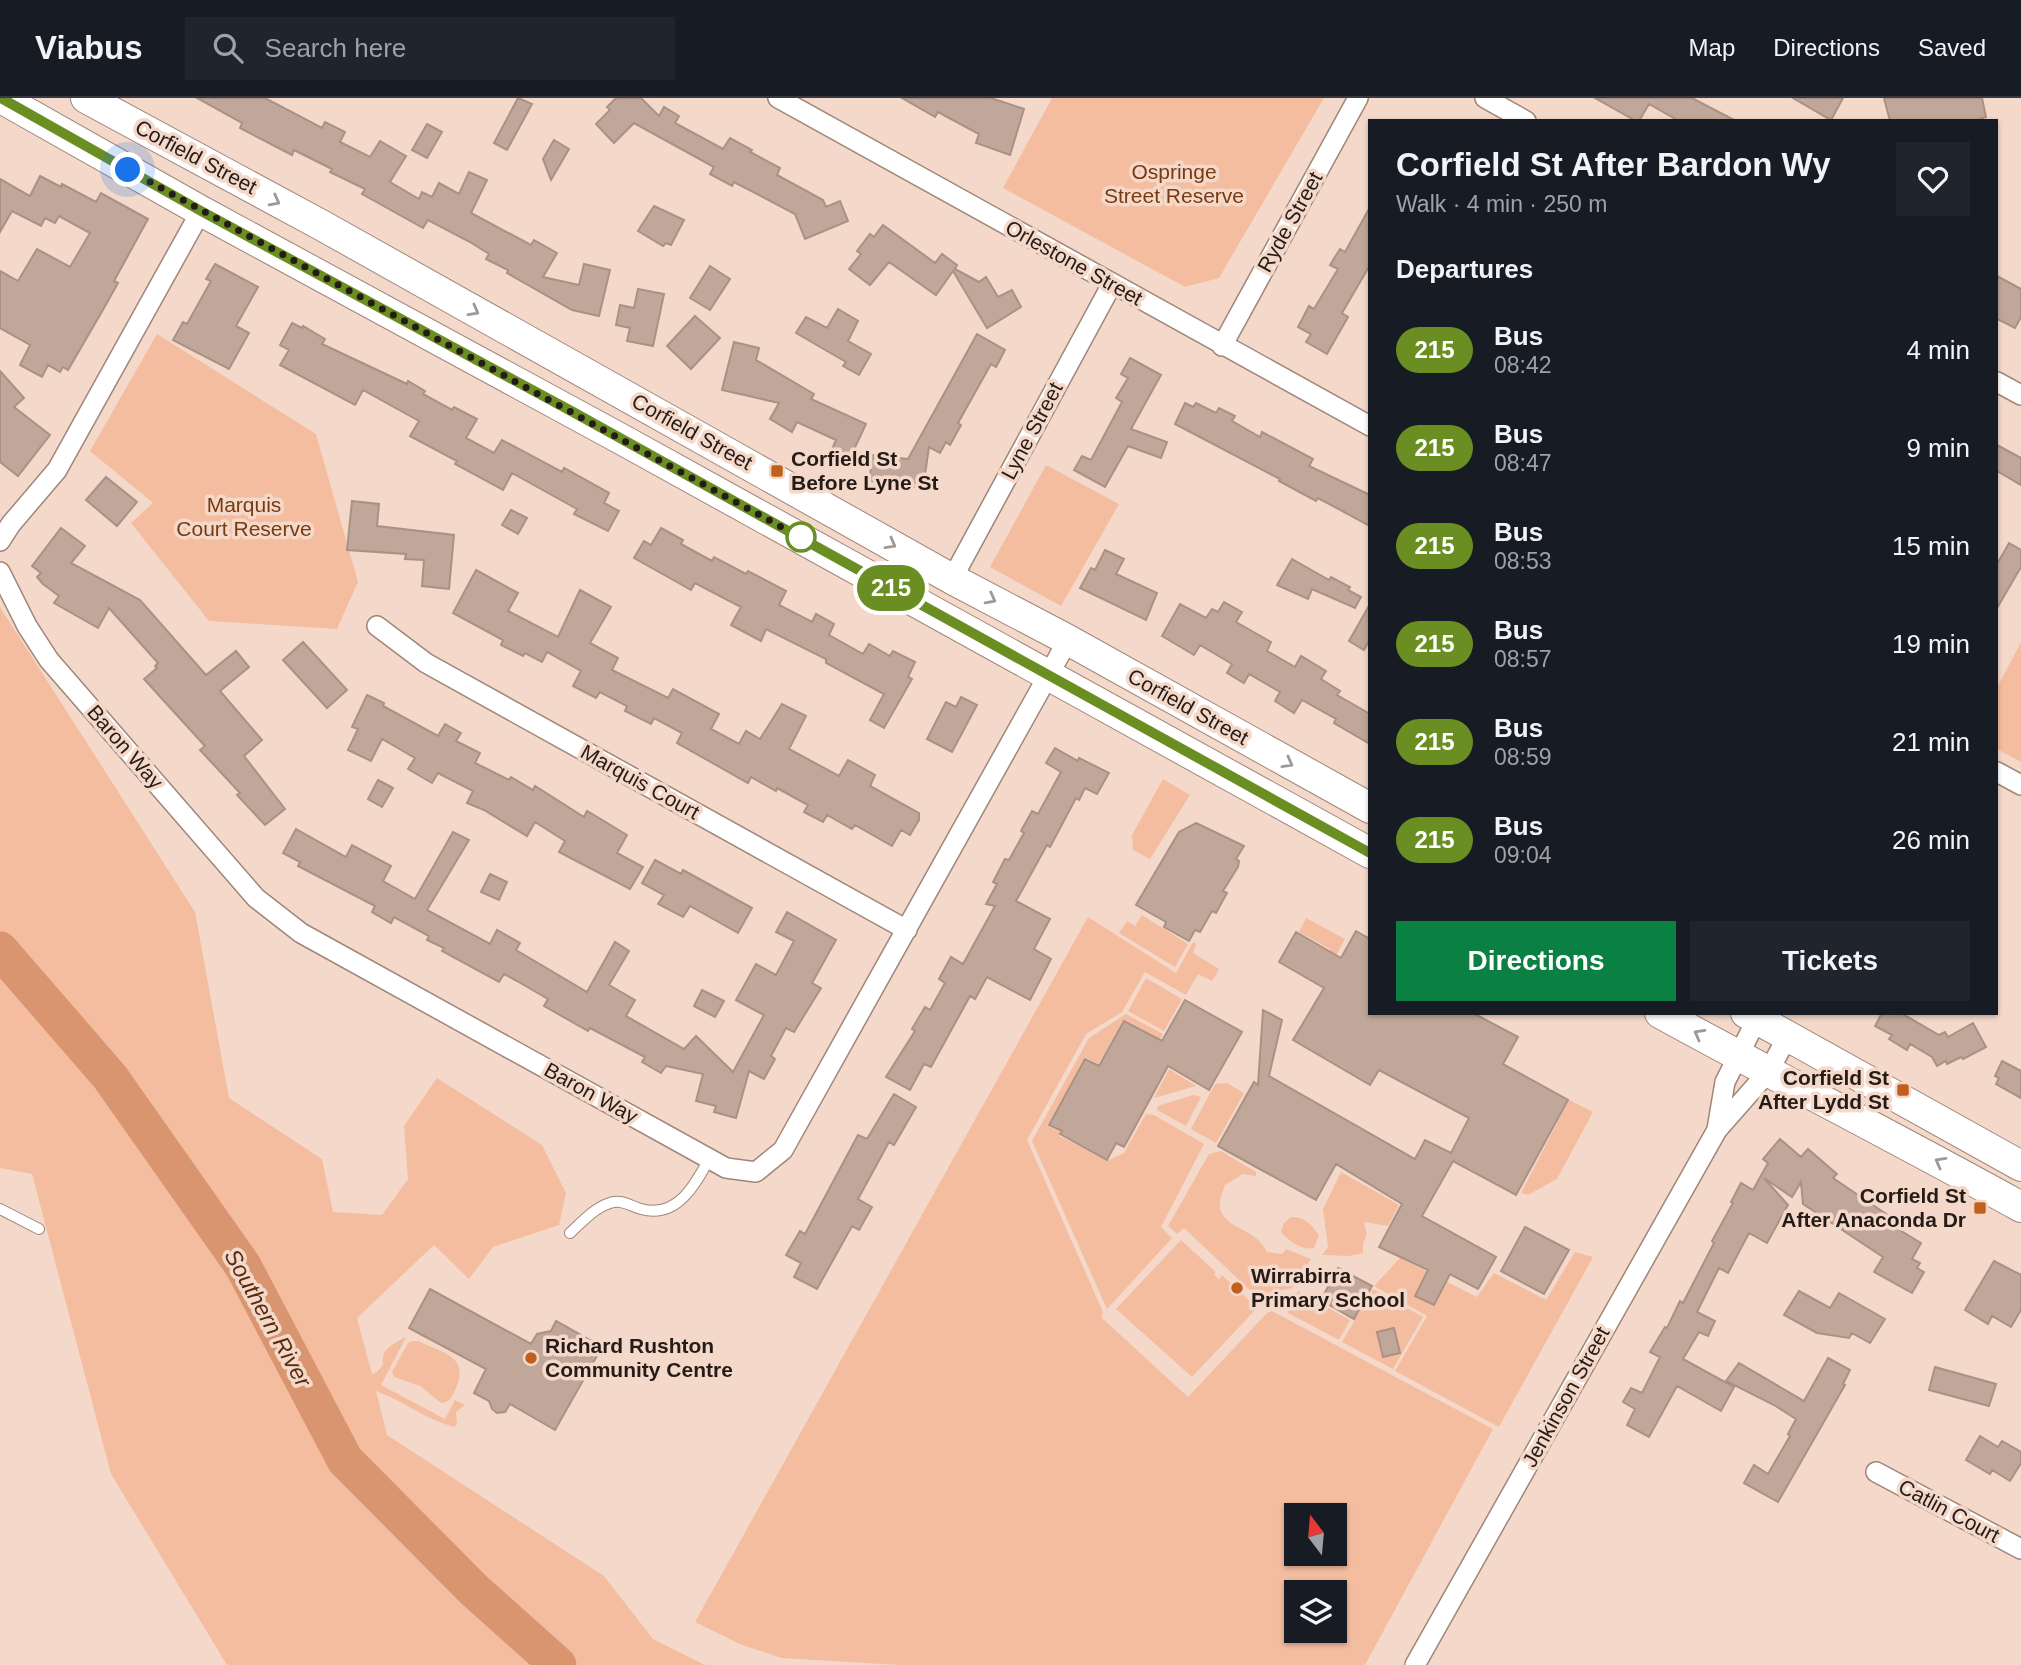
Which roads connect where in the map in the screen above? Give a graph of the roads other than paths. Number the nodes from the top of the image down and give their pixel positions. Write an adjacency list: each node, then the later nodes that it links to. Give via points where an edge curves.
1 (1, 98): 7 (main road, Corfield Street)
2 (86, 98): 15 (main road, Corfield Street, one-way to 15)
3 (778, 98): 8 (street, Orlestone Street)
4 (1358, 98): 9 (street, Ryde Street)
5 (1485, 98): 6 (street)
6 (1522, 119)
7 (201, 211): 13 (street, via 57,470); 18 (main road, Corfield Street)
8 (1112, 284): 9 (street, Orlestone Street); 15 (street, Lyne Street)
9 (1222, 346): 12 (street, Orlestone Street)
10 (1998, 383): 11 (street)
11 (2021, 395)
12 (1368, 425)
13 (1, 534)
14 (0, 572): 30 (street, Baron Way, via 50,660 256,898 301,933)
15 (952, 579): 17 (main road, Corfield Street, one-way to 17)
16 (377, 626): 23 (street, Marquis Court, via 426,663)
17 (1068, 640): 18 (street, Baron Way); 21 (main road, Corfield Street, one-way to 21)
18 (1047, 676): 22 (main road, Corfield Street); 23 (street, Baron Way)
19 (1998, 773): 20 (street)
20 (2021, 785)
21 (1368, 807)
22 (1368, 852)
23 (907, 930): 30 (street, Baron Way, via 783,1150 756,1172 726,1168)
24 (1664, 1015): 27 (main road, one-way to 24)
25 (1751, 1016): 26 (main road); 27 (street, Jenkinson Street)
26 (1788, 1036): 28 (street, Jenkinson Street); 31 (main road)
27 (1737, 1055): 28 (main road); 29 (street, Jenkinson Street, via 1725,1082)
28 (1768, 1072): 29 (street, Jenkinson Street); 32 (main road, one-way to 28)
29 (1717, 1130): 38 (street, Jenkinson Street)
30 (709, 1158): 35 (lane, via 678,1204 659,1212 611,1202)
31 (2021, 1166)
32 (2021, 1207)
33 (0, 1209): 34 (lane)
34 (39, 1229)
35 (570, 1233)
36 (1877, 1472): 37 (street, Catlin Court)
37 (2021, 1549)
38 (1415, 1665)

